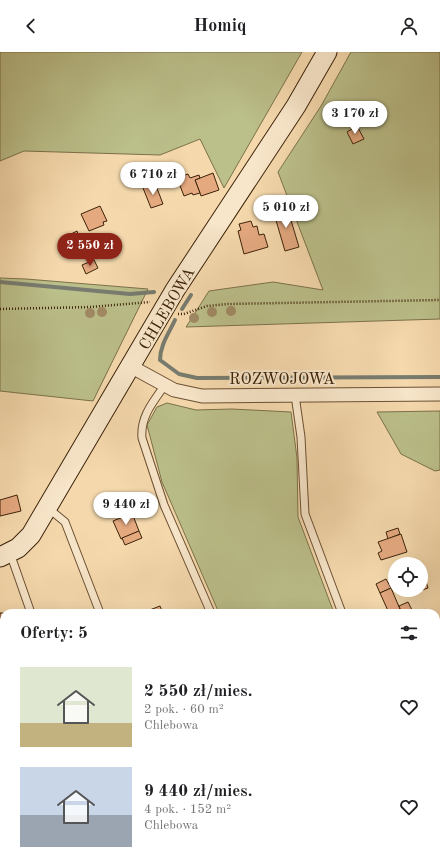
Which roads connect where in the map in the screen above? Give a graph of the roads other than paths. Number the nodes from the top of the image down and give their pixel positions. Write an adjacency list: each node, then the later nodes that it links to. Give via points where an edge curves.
1 (327, 52): 2 (street, CHLEBOWA, via 296,106 184,276)
2 (130, 366): 3 (street, ROZWOJOWA); 6 (street, CHLEBOWA)
3 (165, 385): 5 (street, ROZWOJOWA, via 174,390 202,396); 10 (lane, via 144,417 142,438 164,505)
4 (440, 394): 5 (street, ROZWOJOWA)
5 (295, 395): 11 (lane, via 301,437 305,514)
6 (47, 508): 7 (street, CHLEBOWA, via 31,535 18,548); 9 (lane, via 65,522)
7 (5, 555): 8 (lane)
8 (29, 609)
9 (98, 609)
10 (209, 609)
11 (341, 609)

